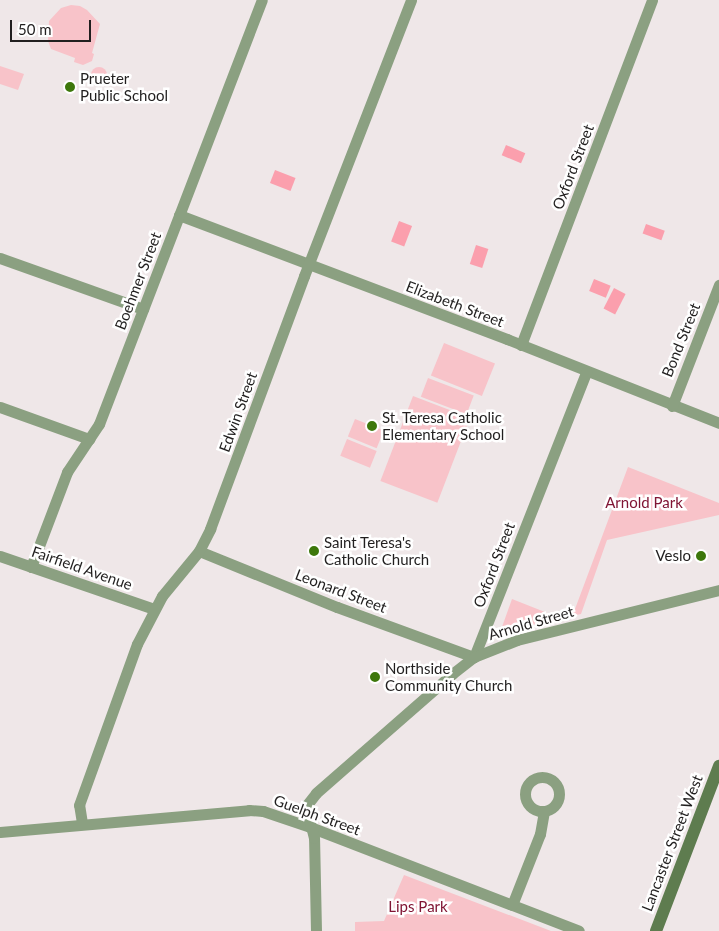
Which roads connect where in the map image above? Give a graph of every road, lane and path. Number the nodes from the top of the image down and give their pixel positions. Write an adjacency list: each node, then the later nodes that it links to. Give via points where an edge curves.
1 (262, 0): 4 (street, Boehmer Street)
2 (411, 0): 6 (street, Edwin Street)
3 (652, 0): 9 (street, Oxford Street)
4 (179, 215): 6 (street, Elizabeth Street); 8 (street, Boehmer Street)
5 (0, 258): 8 (street)
6 (309, 264): 9 (street, Elizabeth Street); 15 (street, Edwin Street)
7 (719, 285): 11 (street, Bond Street)
8 (142, 309): 14 (street, Boehmer Street, via 99,424)
9 (521, 345): 10 (street, Elizabeth Street)
10 (586, 372): 11 (street, Elizabeth Street); 20 (street, Oxford Street)
11 (672, 406): 13 (street, Elizabeth Street)
12 (0, 407): 14 (street)
13 (719, 424)
14 (89, 439): 17 (street, Boehmer Street, via 67,472)
15 (199, 551): 19 (street, Edwin Street); 20 (street, Leonard Street, via 337,607)
16 (0, 556): 17 (street, Fairfield Avenue)
17 (31, 567): 19 (street, Fairfield Avenue)
18 (719, 590): 20 (street, Arnold Street, via 517,640)
19 (154, 609): 23 (street, Edwin Street, via 137,644 90,771 79,805)
20 (474, 657): 24 (street, Arnold Street, via 316,793 306,806)
21 (719, 766): 29 (main road, Lancaster Street West)
22 (544, 811): 26 (street, via 540,834)
23 (82, 823): 24 (street, Guelph Street, via 249,810 263,811); 25 (street, Guelph Street)
24 (310, 827): 26 (street, Guelph Street); 27 (street, Arnold Street, via 314,838)
25 (0, 832)
26 (512, 905): 28 (street, Guelph Street)
27 (316, 931)
28 (579, 931)
29 (656, 931)

